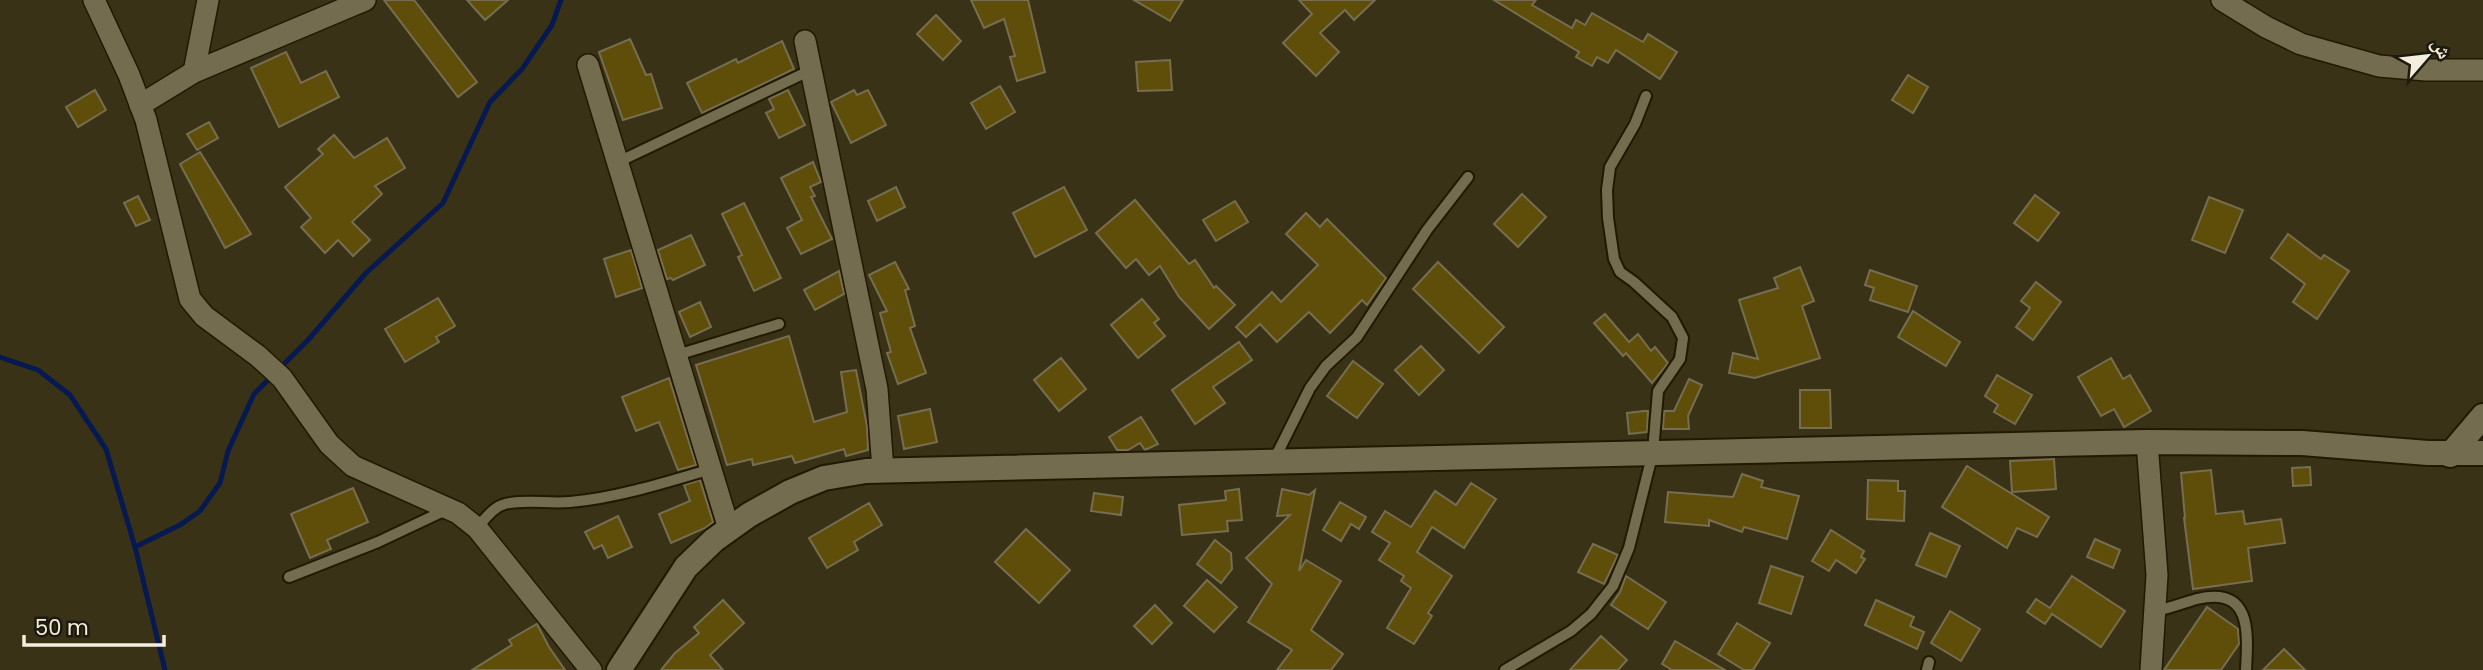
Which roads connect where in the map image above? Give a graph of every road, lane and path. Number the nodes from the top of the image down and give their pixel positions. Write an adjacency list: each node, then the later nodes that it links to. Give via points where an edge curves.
1 (94, 0): 11 (street)
2 (208, 0): 9 (street)
3 (365, 0): 9 (street)
4 (2222, 0): 8 (street, via 2301,44 2379,66)
5 (805, 41): 7 (street)
6 (589, 65): 12 (street)
7 (811, 70): 12 (lane); 23 (street, via 877,389)
8 (2483, 70)
9 (194, 72): 11 (street)
10 (1646, 96): 18 (lane, via 1610,167 1607,204 1614,260 1620,272 1672,317 1683,338 1680,359 1658,391)
11 (140, 105): 24 (street, via 190,299 204,316 282,378 330,444 353,466)
12 (618, 162): 15 (street)
13 (1468, 177): 21 (lane, via 1357,337 1310,388)
14 (779, 324): 15 (lane)
15 (677, 355): 22 (street)
16 (2483, 416): 20 (street)
17 (2147, 442): 18 (street); 20 (street, via 2302,443); 28 (street, via 2157,575)
18 (1653, 452): 21 (street); 31 (lane, via 1629,548 1613,586 1570,631)
19 (2483, 453): 20 (street)
20 (2450, 454)
21 (1274, 460): 23 (street)
22 (711, 469): 25 (lane, via 569,502 504,505); 26 (street)
23 (883, 470): 26 (street, via 824,478 749,514)
24 (448, 509): 25 (street); 27 (lane)
25 (477, 528): 29 (street)
26 (729, 529): 30 (street, via 686,567)
27 (289, 577)
28 (2155, 611): 32 (street); 33 (lane, via 2217,596 2229,599 2242,610 2247,625)
29 (591, 670)
30 (618, 670)
31 (1505, 670)
32 (2151, 670)
33 (2246, 670)

